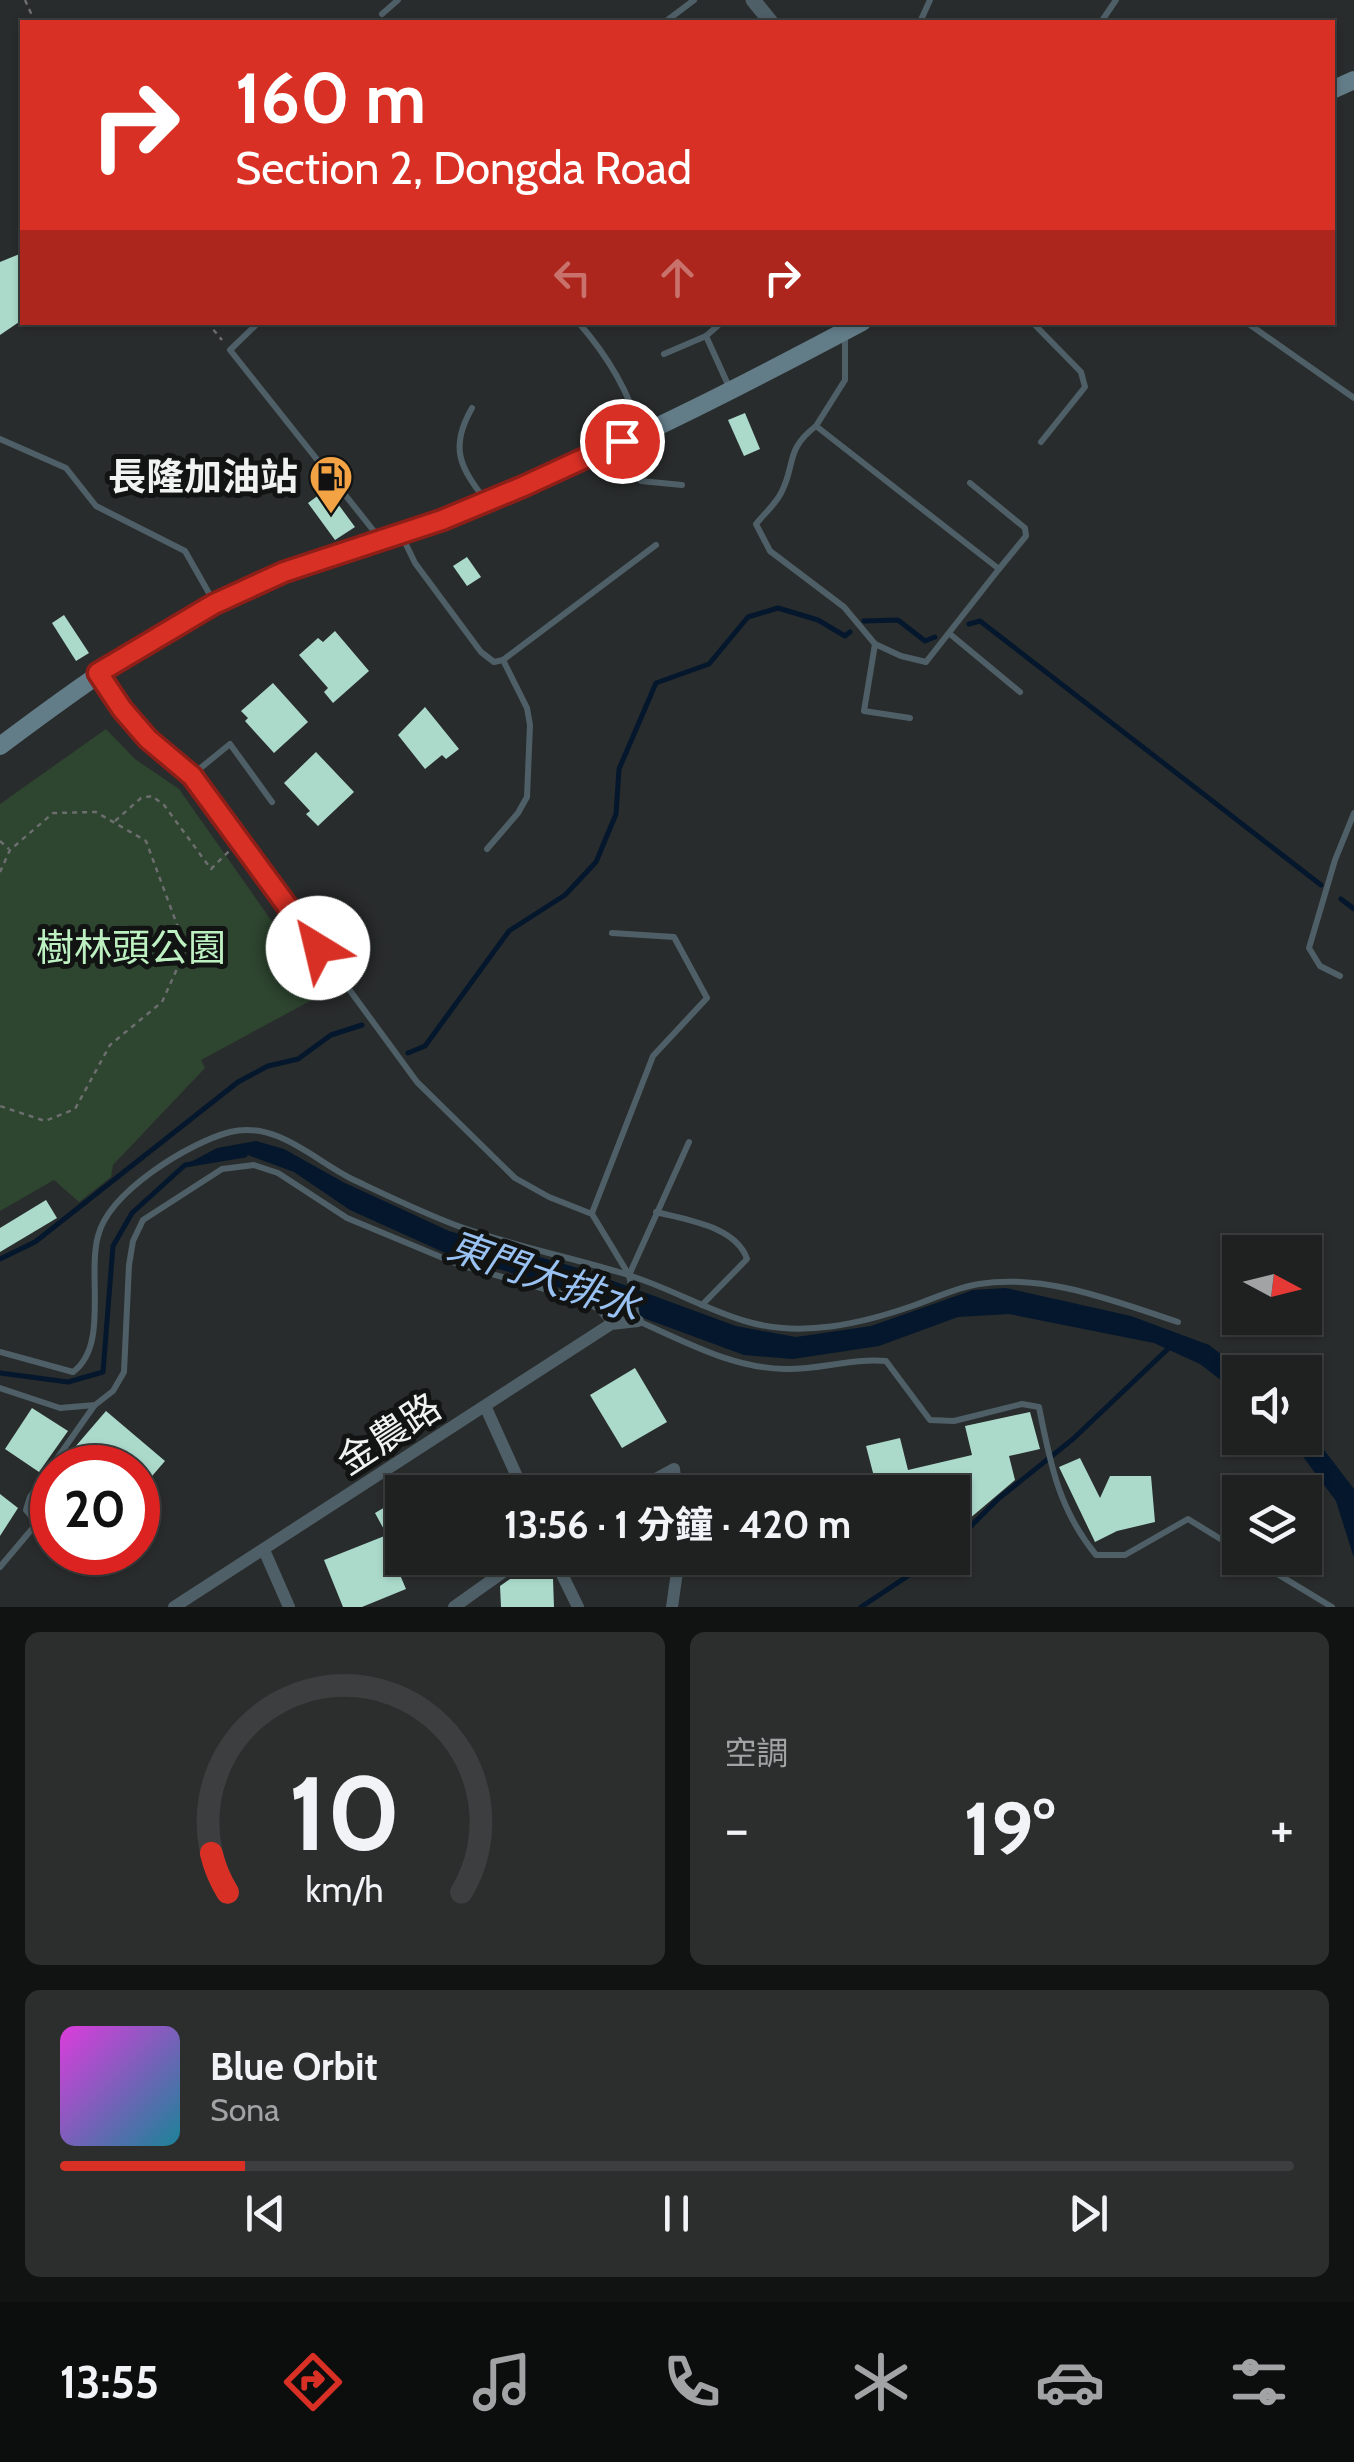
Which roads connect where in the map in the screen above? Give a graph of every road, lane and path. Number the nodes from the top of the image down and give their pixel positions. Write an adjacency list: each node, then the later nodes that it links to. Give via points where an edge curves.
1 (398, 0): 4 (lane)
2 (694, 0): 5 (lane)
3 (753, 0): 6 (street)
4 (382, 14)
5 (667, 20)
6 (769, 20)
7 (209, 325): 16 (path)
8 (256, 325): 32 (lane, via 230,350)
9 (580, 325): 22 (lane, via 631,400)
10 (719, 325): 15 (lane)
11 (857, 325): 14 (main road)
12 (1035, 325): 25 (lane, via 1082,372 1085,387)
13 (1250, 325): 19 (lane)
14 (845, 332): 18 (main road); 21 (lane, via 844,380)
15 (706, 336): 17 (lane); 18 (lane)
16 (227, 345)
17 (664, 354)
18 (730, 390): 22 (main road)
19 (1354, 398)
20 (472, 408): 30 (lane, via 460,455)
21 (816, 426): 34 (lane); 37 (lane, via 802,437 782,492 756,524 770,551 844,607)
22 (640, 432): 24 (main road)
23 (0, 440): 26 (lane)
24 (622, 441): 29 (lane, via 641,481); 30 (main road)
25 (1041, 442)
26 (11, 444): 27 (lane); 35 (lane, via 66,468 96,506 118,520 185,551)
27 (0, 451)
28 (970, 482): 34 (lane, via 1025,528 1026,536)
29 (682, 485)
30 (486, 502): 31 (main road)
31 (401, 533): 32 (main road); 38 (lane, via 415,563 481,652)
32 (382, 540): 35 (main road)
33 (656, 545): 38 (lane)
34 (999, 569): 36 (lane)
35 (214, 604): 39 (main road)
36 (950, 634): 37 (lane, via 926,662); 40 (lane)
37 (875, 644): 41 (lane, via 864,711)
38 (503, 660): 49 (lane, via 527,708 527,797)
39 (98, 673): 42 (main road); 43 (lane, via 148,739)
40 (1020, 692)
41 (910, 718)
42 (0, 746)
43 (192, 776): 44 (lane, via 230,744); 48 (lane)
44 (272, 802)
45 (1354, 813): 53 (lane, via 1309,948 1320,966)
46 (114, 822): 48 (path, via 152,796 211,869); 50 (path, via 96,812 53,813); 54 (path, via 146,841 186,948 162,1002 110,1044 75,1109 45,1121)
47 (0, 840): 50 (path)
48 (240, 840): 57 (lane, via 417,1082 515,1178)
49 (486, 849)
50 (10, 850): 51 (path)
51 (0, 872)
52 (612, 933): 57 (lane, via 674,937 707,998 653,1056)
53 (1340, 976)
54 (0, 1106)
55 (689, 1142): 56 (lane)
56 (656, 1212): 58 (lane); 59 (lane, via 743,1246 747,1258)
57 (592, 1214): 58 (lane)
58 (629, 1274): 59 (lane); 60 (lane); 63 (lane, via 457,1226 349,1178 298,1146 265,1133 233,1131 189,1149 114,1205 98,1235 94,1329 84,1365 73,1372)
59 (702, 1305): 61 (lane, via 795,1330 870,1321 977,1284 1012,1282 1114,1301)
60 (638, 1320): 62 (street, 金農路); 68 (lane, via 754,1367 886,1361 930,1420 1039,1407 1075,1530 1096,1556 1125,1555 1188,1519)
61 (1178, 1322)
62 (611, 1324): 65 (lane, via 580,1300 460,1265 347,1218 278,1173 254,1165 222,1169 143,1220 129,1266 124,1372); 66 (street, 金農路)
63 (0, 1352)
64 (0, 1388): 65 (lane, via 60,1408)
65 (95, 1405): 70 (lane, via 30,1497 26,1510 37,1523)
66 (486, 1408): 67 (street); 69 (street, 金農路)
67 (516, 1475)
68 (1222, 1540)
69 (264, 1550): 75 (street, 金農路); 76 (street)
70 (0, 1567)
71 (499, 1575): 77 (street)
72 (562, 1575): 78 (street)
73 (677, 1575): 79 (street)
74 (1279, 1575): 80 (lane)
75 (174, 1607)
76 (289, 1607)
77 (454, 1607)
78 (578, 1607)
79 (672, 1607)
80 (1332, 1607)

